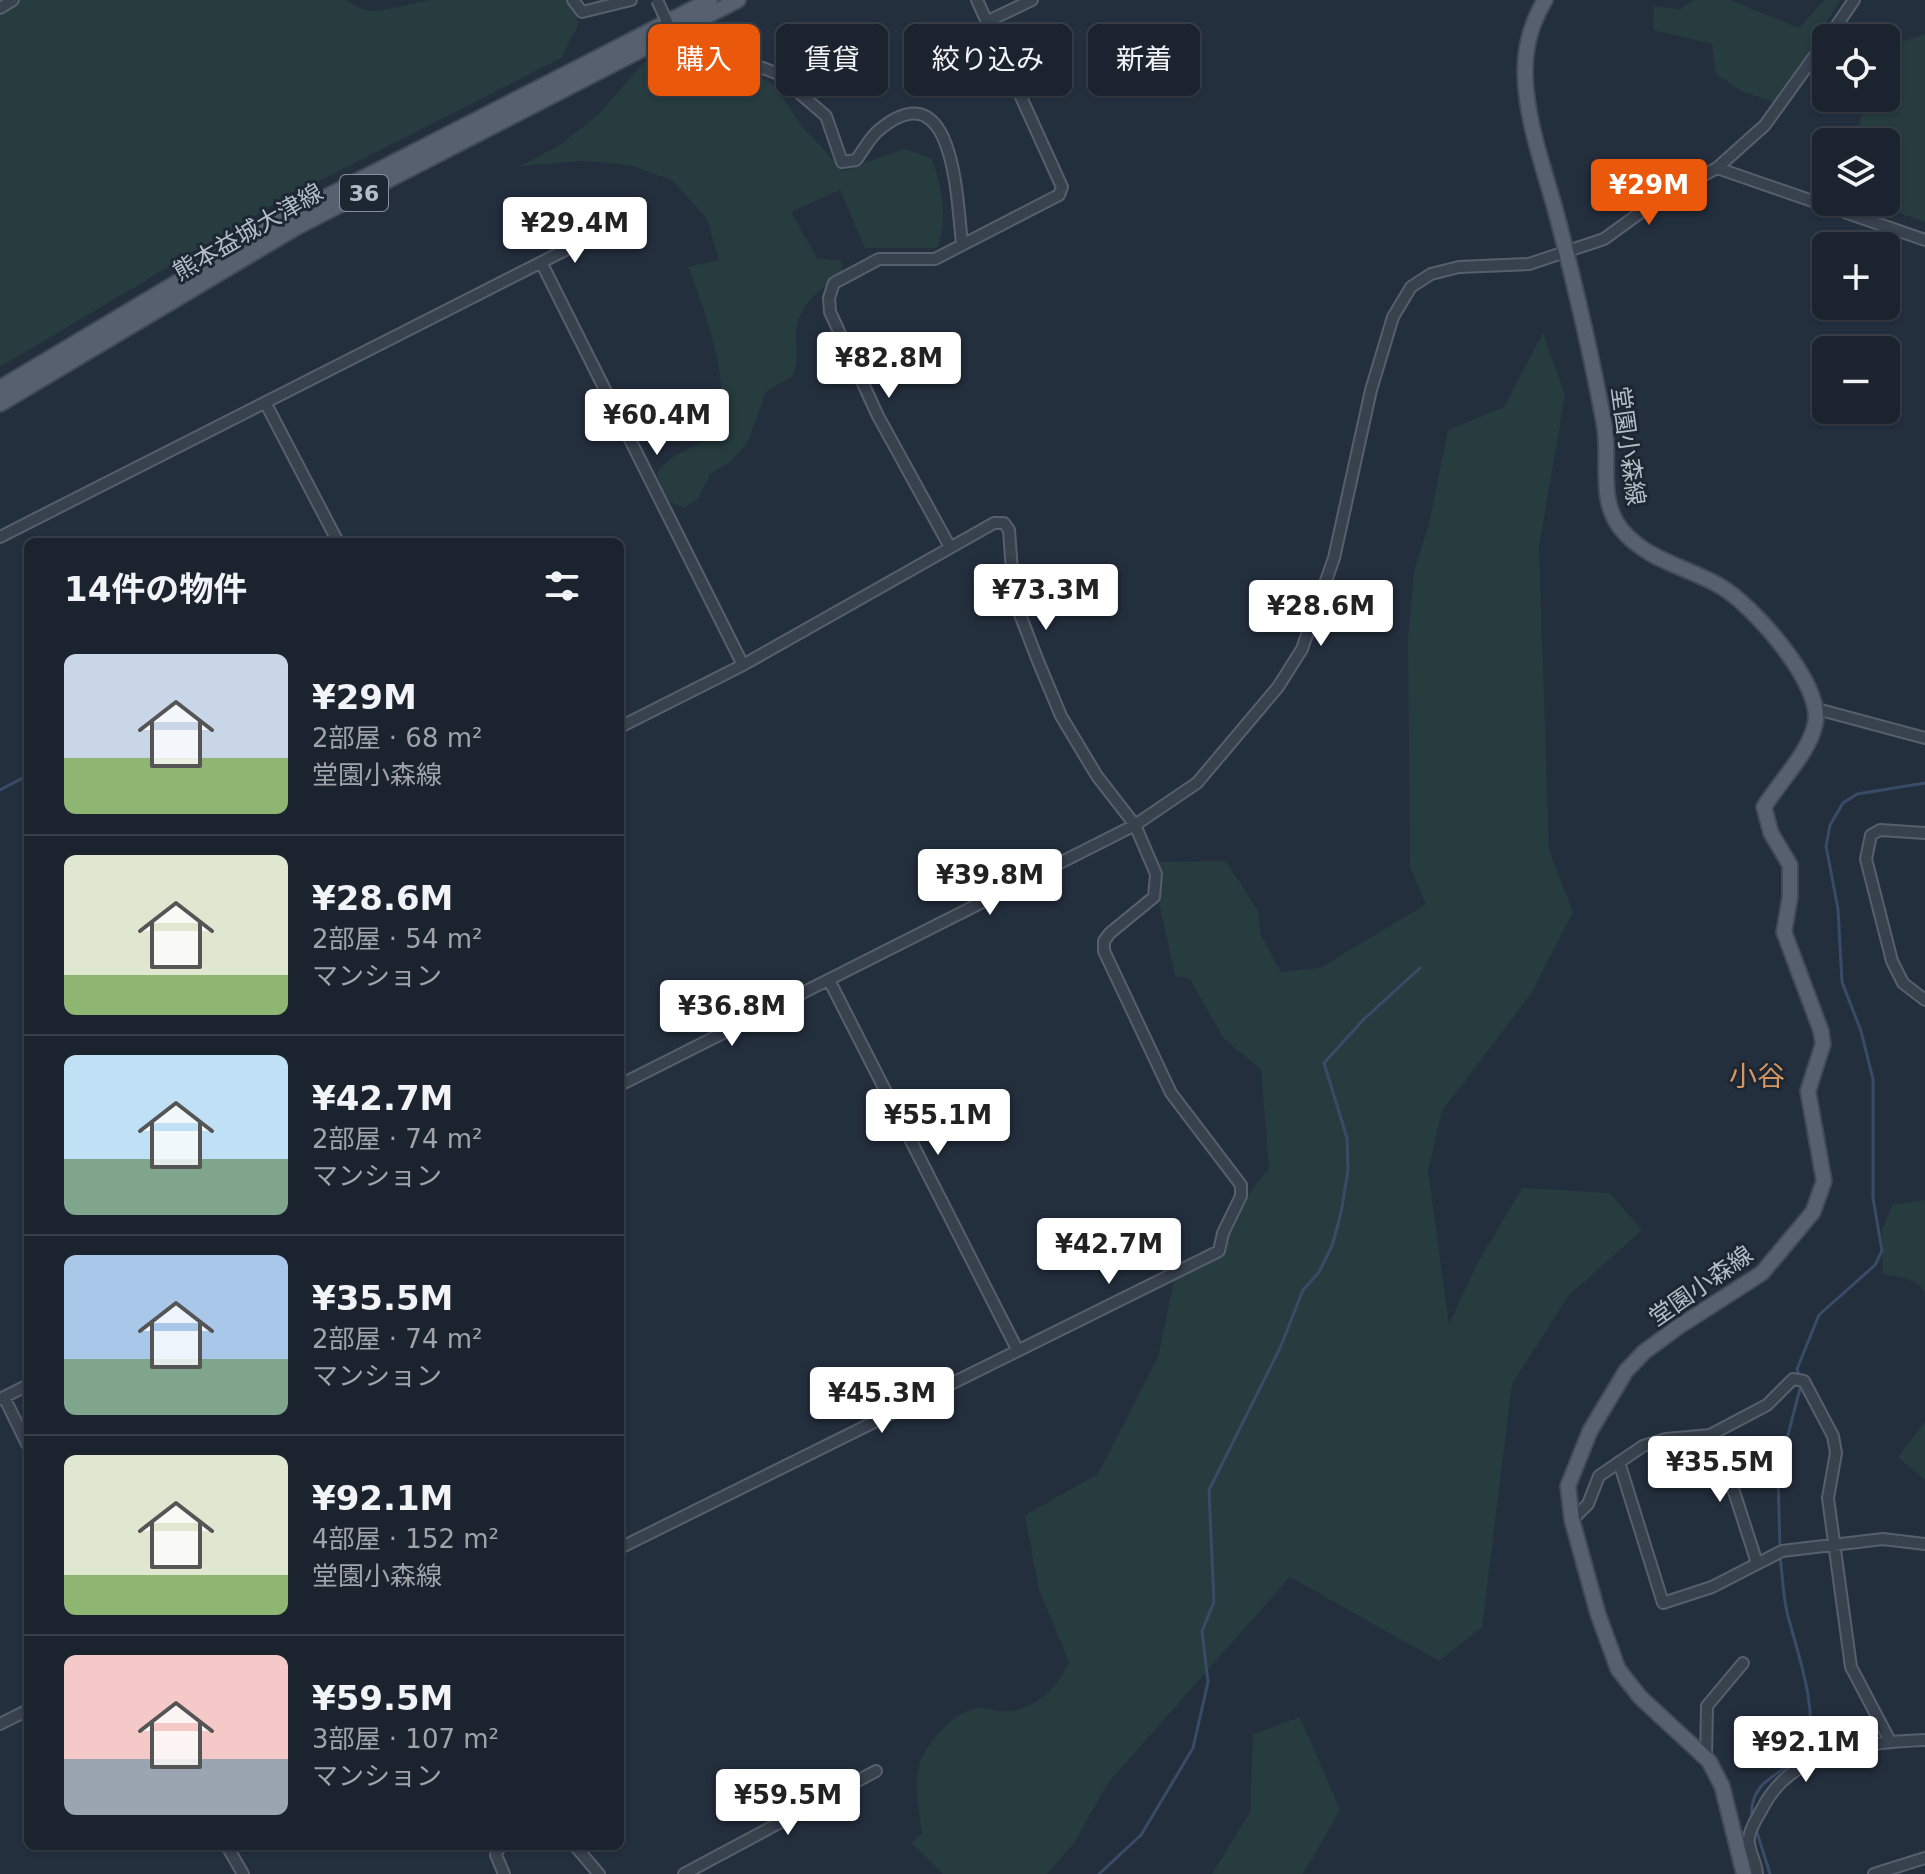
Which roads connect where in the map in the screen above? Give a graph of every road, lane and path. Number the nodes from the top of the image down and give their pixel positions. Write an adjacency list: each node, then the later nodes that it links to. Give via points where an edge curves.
1 (13, 0): 11 (street)
2 (573, 0): 3 (street, via 578,10 587,12)
3 (631, 0)
4 (657, 0): 18 (street, bridge, via 681,52 689,58 730,56 776,73 826,116 842,162 856,160 878,131 909,115 923,116 939,127 952,162)
5 (710, 0): 21 (main road, 熊本益城大津線 / 36, via 283,219)
6 (738, 0): 22 (main road, 熊本益城大津線 / 36, via 297,227)
7 (977, 0): 12 (street)
8 (1032, 0): 12 (street)
9 (1545, 0): 19 (main road, 堂園小森線, via 1525,51 1527,101)
10 (1854, 0): 13 (street)
11 (0, 8)
12 (988, 21): 18 (street, via 1062,187 1059,195)
13 (1837, 24)
14 (1812, 60): 15 (street, via 1765,125)
15 (1717, 168): 17 (street); 19 (street, via 1662,197 1604,239)
16 (593, 236): 20 (street)
17 (1925, 240)
18 (962, 244): 26 (street, via 935,259 879,259 834,283 829,298 830,312 878,416)
19 (1567, 254): 28 (main road, 堂園小森線, via 1605,429 1610,508 1621,528 1653,555 1722,587 1758,618 1810,686); 31 (street, via 1529,264 1459,267 1431,274 1411,287 1393,317 1371,390 1334,558 1302,649 1278,687 1197,783)
20 (542, 264): 23 (street); 27 (street)
21 (0, 388)
22 (0, 404)
23 (266, 404): 24 (street); 25 (street)
24 (0, 537)
25 (336, 538)
26 (950, 547): 27 (street); 31 (street, via 994,523 1004,523 1009,530 1014,599 1061,716)
27 (743, 665): 29 (street)
28 (1817, 709): 30 (street); 42 (main road, 堂園小森線, via 1810,739 1764,807 1771,833 1790,865 1784,932 1813,1003 1823,1044 1808,1099 1823,1192 1796,1235 1762,1273 1678,1327 1626,1371 1571,1474)
29 (624, 725)
30 (1925, 738)
31 (1135, 825): 33 (street); 36 (street, via 1157,887 1154,897 1110,933 1104,951 1171,1093 1241,1185 1241,1196 1219,1251)
32 (1925, 833): 34 (street, via 1880,830 1871,835 1866,859 1892,961 1903,983)
33 (829, 980): 35 (street); 36 (street)
34 (1925, 1000)
35 (624, 1083)
36 (1017, 1349): 45 (street)
37 (24, 1387): 38 (street)
38 (2, 1398): 40 (street)
39 (1710, 1435): 41 (street, via 1666,1439); 44 (street, via 1767,1405 1793,1379 1804,1381 1834,1445 1828,1498); 46 (street)
40 (24, 1439)
41 (1619, 1462): 42 (street, via 1599,1476 1588,1504); 46 (street, via 1663,1603 1712,1587)
42 (1572, 1520): 52 (main road, 堂園小森線, via 1618,1669 1640,1697)
43 (1925, 1544): 44 (street, via 1883,1539)
44 (1834, 1545): 46 (street, via 1782,1551); 51 (street, via 1851,1667)
45 (624, 1546)
46 (1757, 1563)
47 (1743, 1663): 52 (street, via 1707,1706)
48 (24, 1712): 49 (street)
49 (0, 1724)
50 (1925, 1740): 51 (street)
51 (1890, 1741): 63 (street, via 1819,1755 1769,1792 1748,1840)
52 (1706, 1758): 62 (main road, 堂園小森線, via 1722,1786)
53 (876, 1771): 61 (street)
54 (229, 1850): 58 (street)
55 (498, 1850): 59 (street)
56 (578, 1850): 60 (street)
57 (1925, 1858): 64 (street)
58 (243, 1874)
59 (504, 1874)
60 (599, 1874)
61 (684, 1874)
62 (1744, 1874)
63 (1757, 1874)
64 (1874, 1874)

